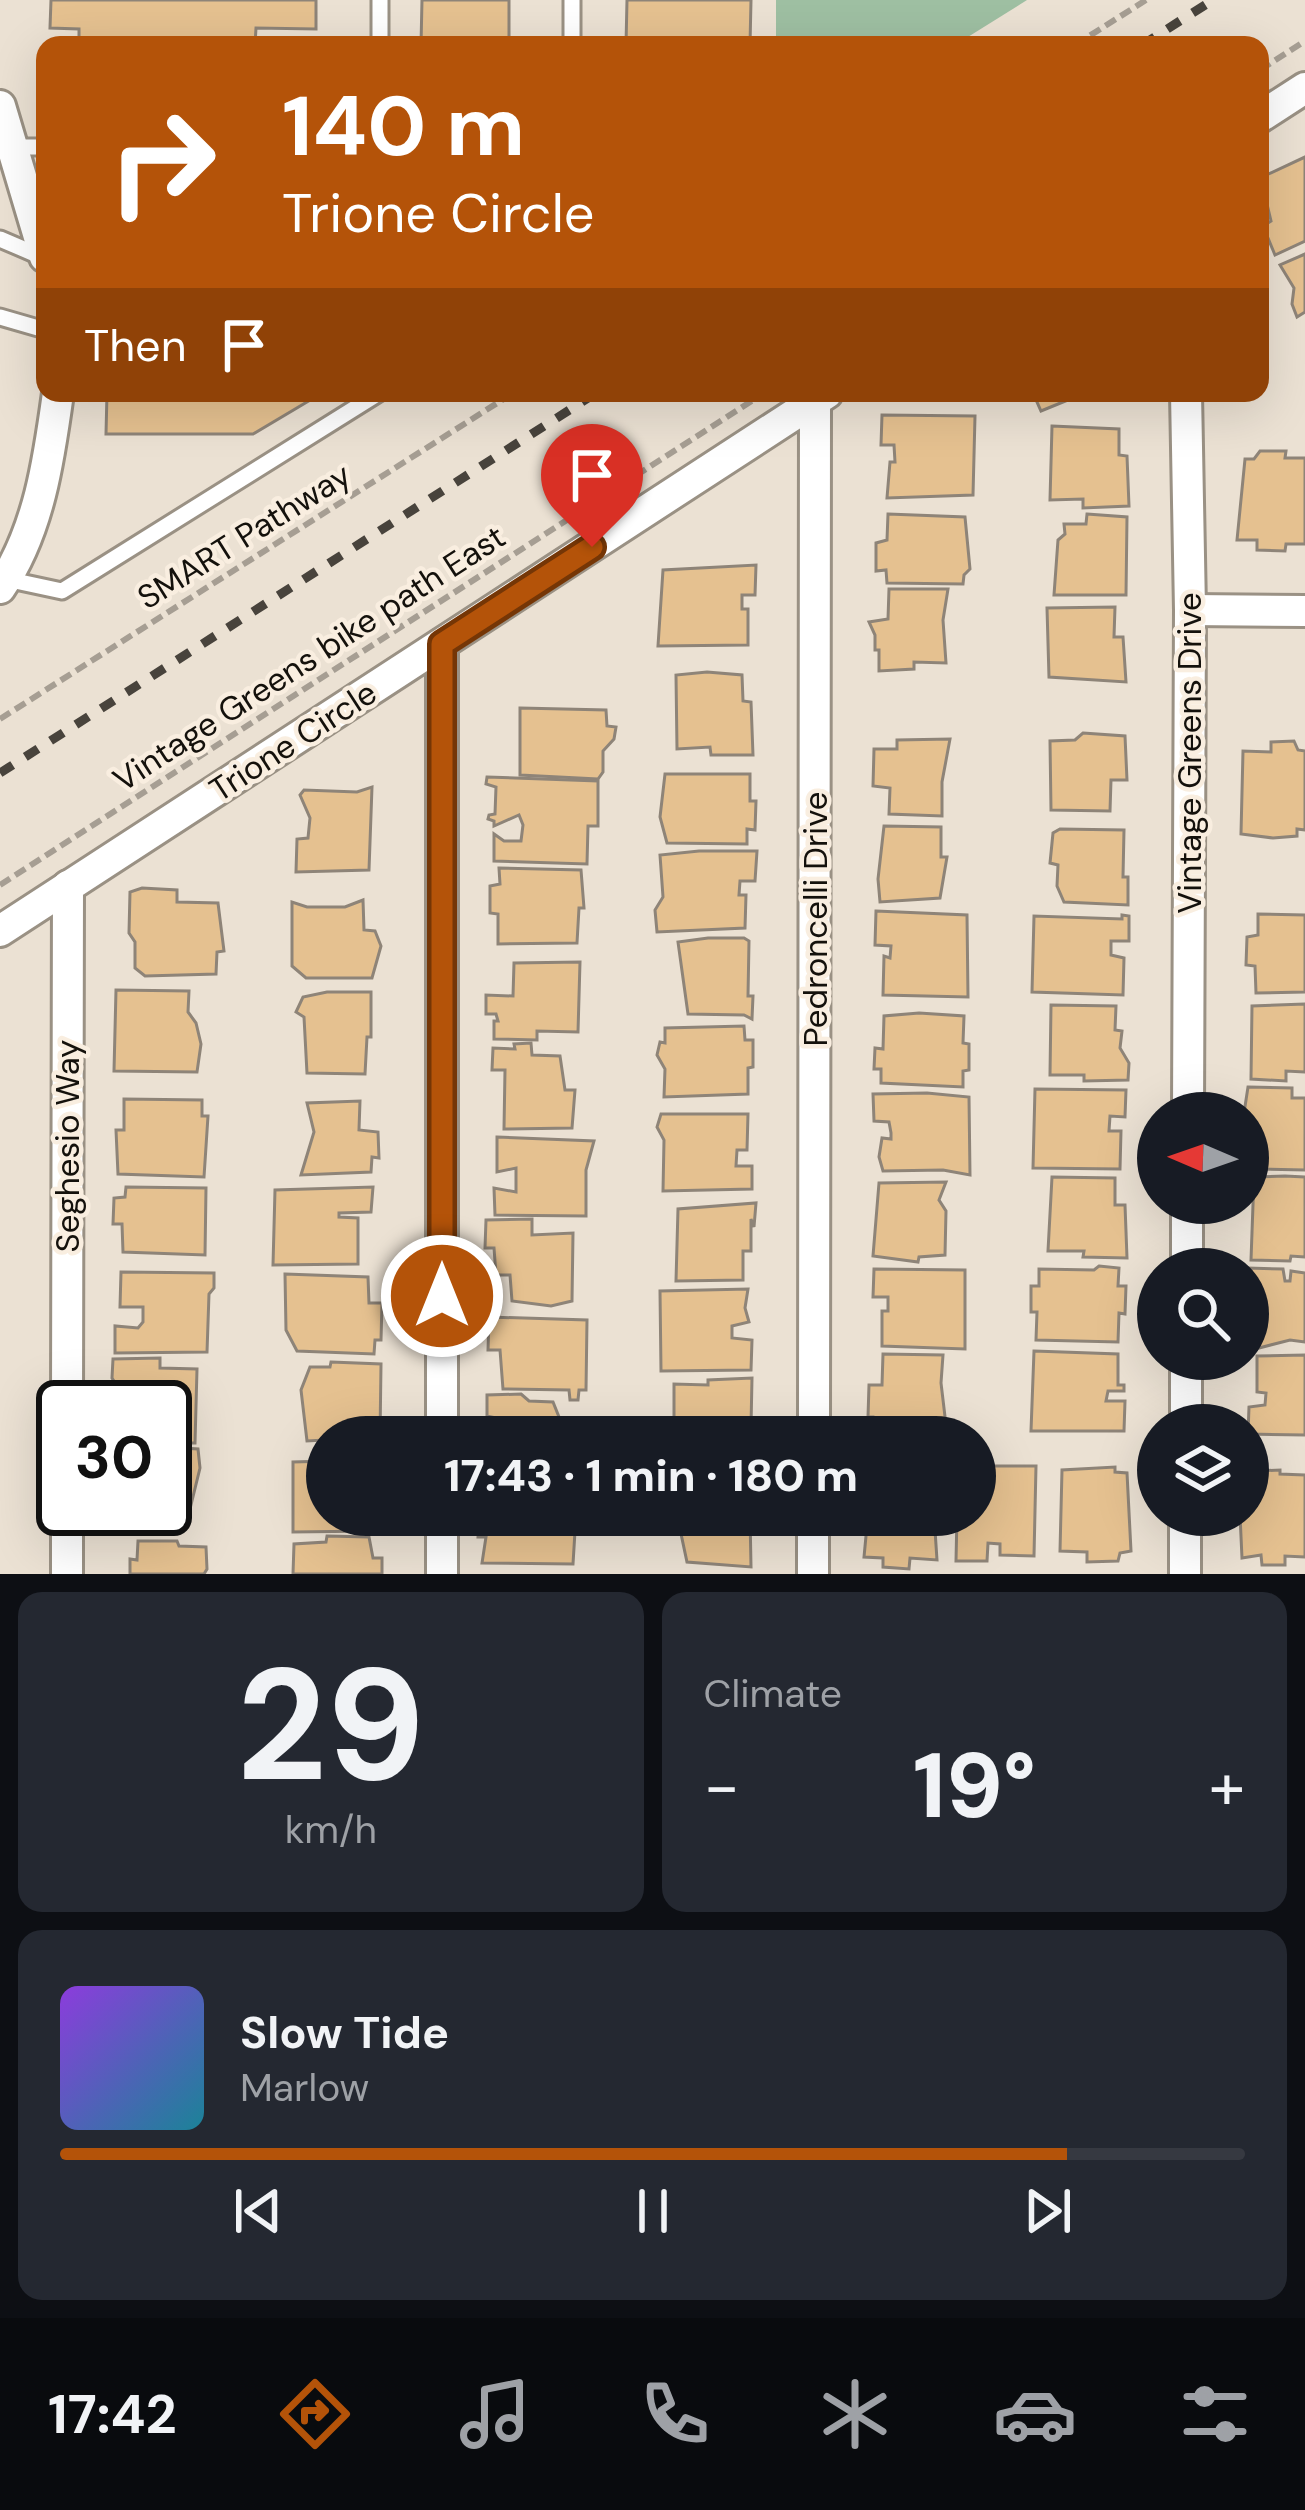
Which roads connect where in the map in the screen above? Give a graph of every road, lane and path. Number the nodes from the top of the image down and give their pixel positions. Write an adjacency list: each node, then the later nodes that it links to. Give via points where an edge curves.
1 (380, 0): 4 (lane)
2 (572, 0): 5 (lane)
3 (1146, 0): 6 (path)
4 (380, 36)
5 (572, 36)
6 (1089, 36)
7 (1305, 41): 8 (path)
8 (1269, 64)
9 (1305, 88): 11 (street)
10 (0, 106): 12 (street)
11 (1269, 111)
12 (12, 147): 13 (lane); 14 (street)
13 (36, 147)
14 (36, 227)
15 (0, 239): 16 (lane)
16 (36, 253)
17 (0, 317): 18 (lane)
18 (36, 327)
19 (57, 402): 26 (street, via 33,519)
20 (365, 402): 26 (lane, via 62,591)
21 (499, 402): 30 (path, SMART Pathway)
22 (750, 402): 31 (path, Vintage Greens bike path East)
23 (813, 402): 29 (street, Trione Circle)
24 (821, 402): 37 (street, Pedroncelli Drive)
25 (1186, 402): 27 (street, Vintage Greens Drive)
26 (3, 583)
27 (1190, 610): 28 (street); 34 (street, Vintage Greens Drive)
28 (1305, 611)
29 (442, 644): 32 (street, Trione Circle); 36 (street)
30 (0, 719)
31 (0, 885)
32 (68, 886): 33 (street, Trione Circle); 35 (street, Seghesio Way)
33 (0, 931)
34 (1188, 1092)
35 (67, 1380)
36 (442, 1416)
37 (814, 1416)
38 (67, 1536): 42 (street)
39 (442, 1536): 43 (street)
40 (813, 1536): 44 (street)
41 (1186, 1536): 45 (street)
42 (67, 1574)
43 (442, 1574)
44 (813, 1574)
45 (1185, 1574)

